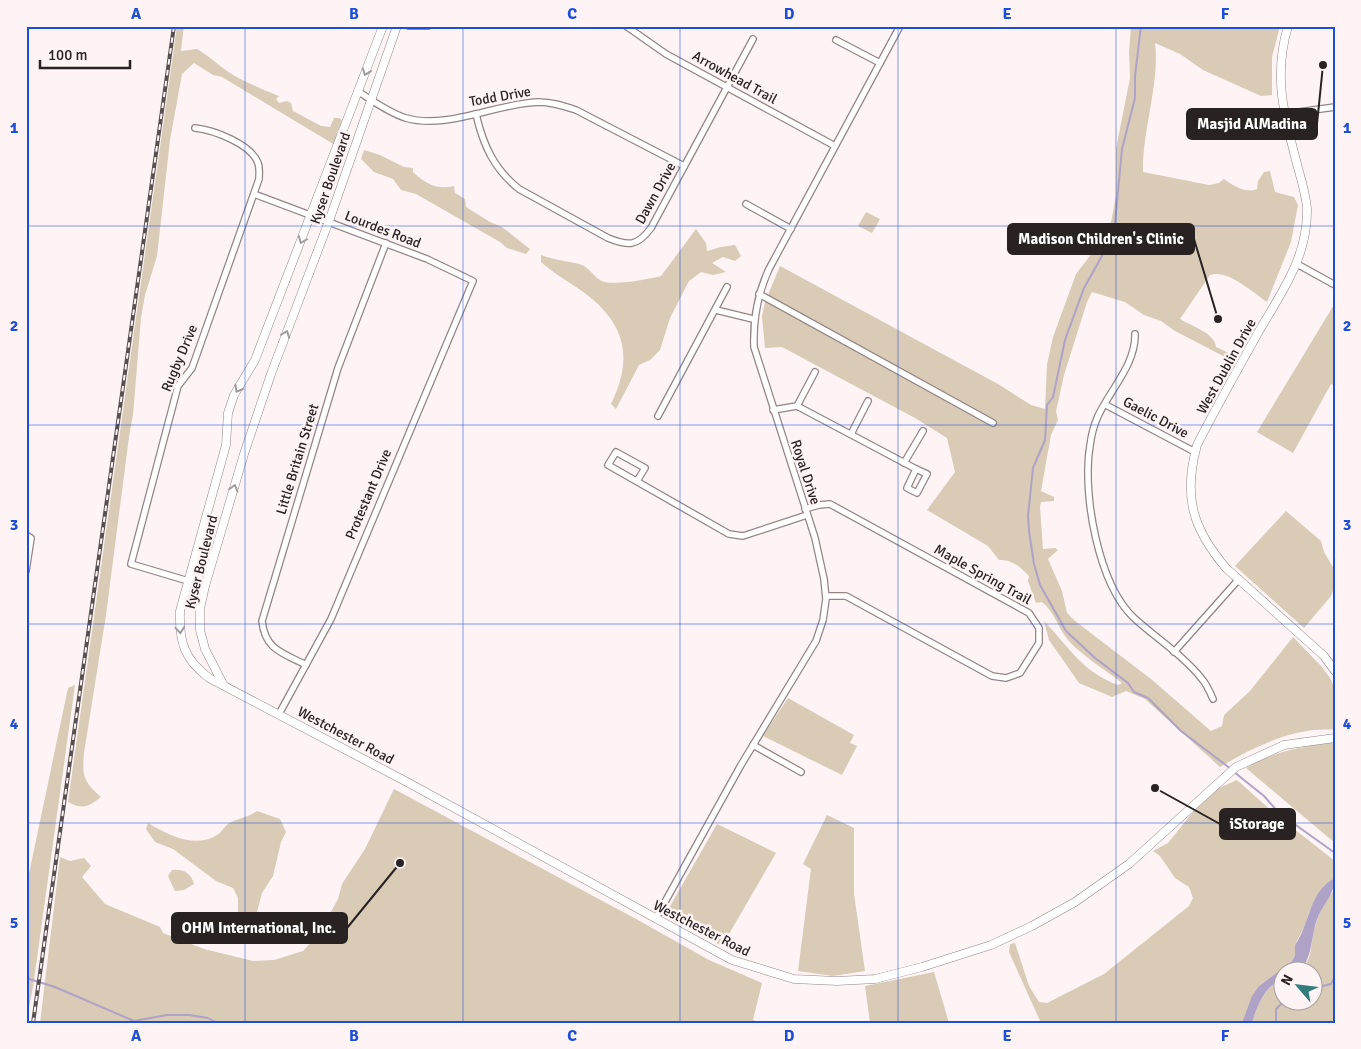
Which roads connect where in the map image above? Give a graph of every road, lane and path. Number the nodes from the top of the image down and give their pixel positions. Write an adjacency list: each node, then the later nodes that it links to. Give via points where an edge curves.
1 (383, 26): 12 (street, Kyser Boulevard, one-way to 12)
2 (397, 26): 13 (street, Kyser Boulevard)
3 (408, 26): 4 (street)
4 (428, 26)
5 (626, 26): 11 (street, Arrowhead Trail, via 666,54)
6 (900, 26): 10 (street, Royal Drive)
7 (1288, 26): 16 (street, West Dublin Drive, via 1280,54)
8 (754, 39): 11 (street, Dawn Drive)
9 (836, 40): 10 (street)
10 (880, 63): 18 (street, Royal Drive)
11 (727, 88): 18 (street, Arrowhead Trail); 19 (street, Dawn Drive)
12 (359, 92): 13 (street, Todd Drive); 22 (street, Kyser Boulevard)
13 (371, 100): 15 (street, Todd Drive, via 406,118 424,121); 23 (street, Kyser Boulevard)
14 (1335, 107): 16 (street)
15 (476, 114): 19 (street, Todd Drive, via 524,103 558,104 576,110); 19 (street, Dawn Drive, via 492,161 519,189 621,243 632,244 644,238)
16 (1284, 114): 26 (street, West Dublin Drive, via 1307,208 1303,246)
17 (195, 128): 20 (street, Rugby Drive, via 212,130 252,153 259,164)
18 (835, 146): 24 (street, Royal Drive)
19 (684, 166)
20 (254, 194): 22 (street, Lourdes Road); 51 (street, Rugby Drive, via 192,368 178,386 131,564)
21 (746, 204): 24 (street)
22 (311, 216): 23 (street, Lourdes Road); 51 (street, Kyser Boulevard, one-way to 51, via 255,360 234,394 228,414 226,446)
23 (329, 221): 25 (street, Lourdes Road); 52 (street, Kyser Boulevard, one-way to 23, via 268,383)
24 (791, 229): 30 (street, Royal Drive, via 769,269)
25 (386, 243): 27 (street, Lourdes Road); 55 (street, Little Britain Street, via 338,368 262,621 263,634 269,645)
26 (1297, 264): 28 (street); 43 (street, West Dublin Drive, via 1205,428)
27 (473, 281): 55 (street, Protestant Drive, via 330,619)
28 (1335, 285)
29 (727, 287): 31 (street)
30 (760, 294): 32 (street, Royal Drive); 40 (street)
31 (716, 310): 32 (street); 39 (street)
32 (753, 319): 38 (street, Royal Drive, via 754,348)
33 (1135, 334): 36 (street, via 1136,343 1131,356)
34 (815, 372): 37 (street)
35 (868, 401): 42 (street)
36 (1106, 405): 43 (street, Gaelic Drive); 54 (street, via 1098,416 1086,471 1088,504 1098,542 1121,601)
37 (797, 406): 38 (street); 42 (street)
38 (773, 410): 47 (street, Royal Drive)
39 (658, 416)
40 (993, 423)
41 (923, 431): 44 (street)
42 (851, 434): 44 (street)
43 (1195, 452): 50 (street, West Dublin Drive, via 1190,483 1192,513 1213,552)
44 (904, 463): 45 (street)
45 (916, 469)
46 (637, 481): 46 (street, via 608,465 616,452 646,468); 47 (street, via 729,534 743,536)
47 (806, 512): 53 (street, Royal Drive); 53 (street, Maple Spring Trail, via 819,505 830,504 1029,613 1039,628 1039,643 1020,673 1006,678 992,676 846,596)
48 (26, 535): 49 (street, via 31,538)
49 (26, 571)
50 (1239, 579): 54 (street); 56 (street, West Dublin Drive, via 1324,656)
51 (188, 580): 52 (street, Rugby Drive); 57 (street, Kyser Boulevard, one-way to 57, via 180,611 184,649 196,668)
52 (205, 586): 57 (street, Kyser Boulevard, via 200,630 205,649)
53 (826, 596): 61 (street, Royal Drive, via 816,641)
54 (1174, 652): 58 (street, via 1202,679)
55 (306, 665): 59 (street, Protestant Drive)
56 (1335, 671)
57 (223, 684): 59 (street, Westchester Road)
58 (1213, 699)
59 (280, 714): 63 (street, Westchester Road)
60 (1335, 738): 63 (street, Westchester Road, via 1284,745 1236,767 1130,864 1075,902 991,945 922,967 875,979 794,979 732,960)
61 (753, 745): 62 (street); 63 (street, Royal Drive)
62 (801, 772)
63 (656, 918)

